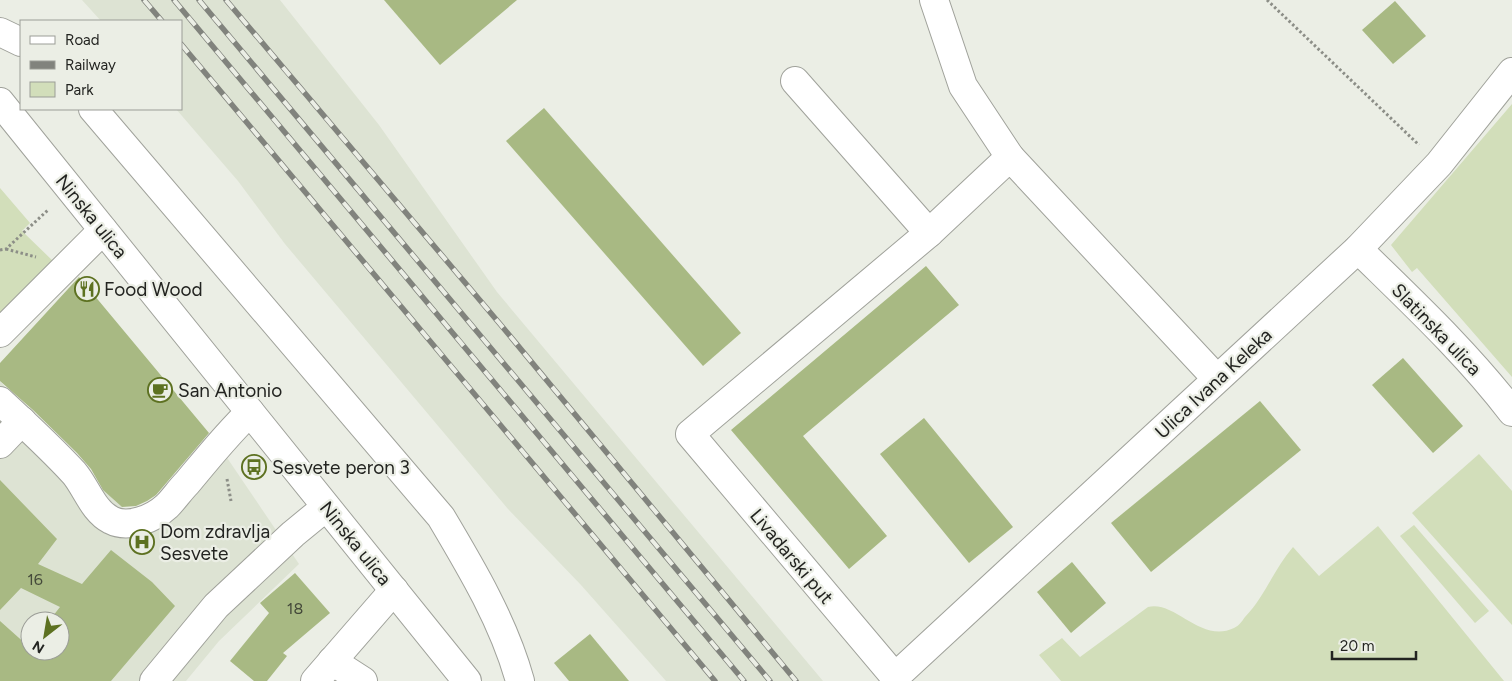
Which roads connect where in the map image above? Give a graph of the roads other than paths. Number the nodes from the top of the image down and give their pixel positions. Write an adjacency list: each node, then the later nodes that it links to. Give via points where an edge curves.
1 (934, 0): 8 (street, via 963,86)
2 (0, 32): 3 (street)
3 (20, 42)
4 (1512, 72): 11 (street, Ulica Ivana Keleka, via 1439,164)
5 (795, 81): 10 (street)
6 (0, 102): 9 (street, Ninska ulica)
7 (94, 110): 27 (street, via 441,517 496,619)
8 (1010, 157): 10 (street); 13 (street)
9 (103, 230): 12 (street); 15 (street, Ninska ulica)
10 (930, 234): 22 (street, Livadarski put, via 690,434)
11 (1358, 249): 13 (street, Ulica Ivana Keleka); 16 (street, Slatinska ulica, via 1452,343)
12 (0, 333)
13 (1217, 379): 22 (street, Ulica Ivana Keleka)
14 (0, 401): 17 (street)
15 (250, 412): 17 (street, via 166,507 132,524 110,520 100,511 75,474); 19 (street, Ninska ulica)
16 (1512, 412)
17 (22, 421): 18 (street)
18 (0, 444)
19 (326, 507): 20 (street, Ninska ulica); 23 (street, via 292,534 216,606)
20 (394, 590): 21 (street); 26 (street, Ninska ulica)
21 (332, 661): 24 (street); 25 (street)
22 (895, 677)
23 (154, 681)
24 (314, 681)
25 (363, 681)
26 (467, 681)
27 (520, 681)

